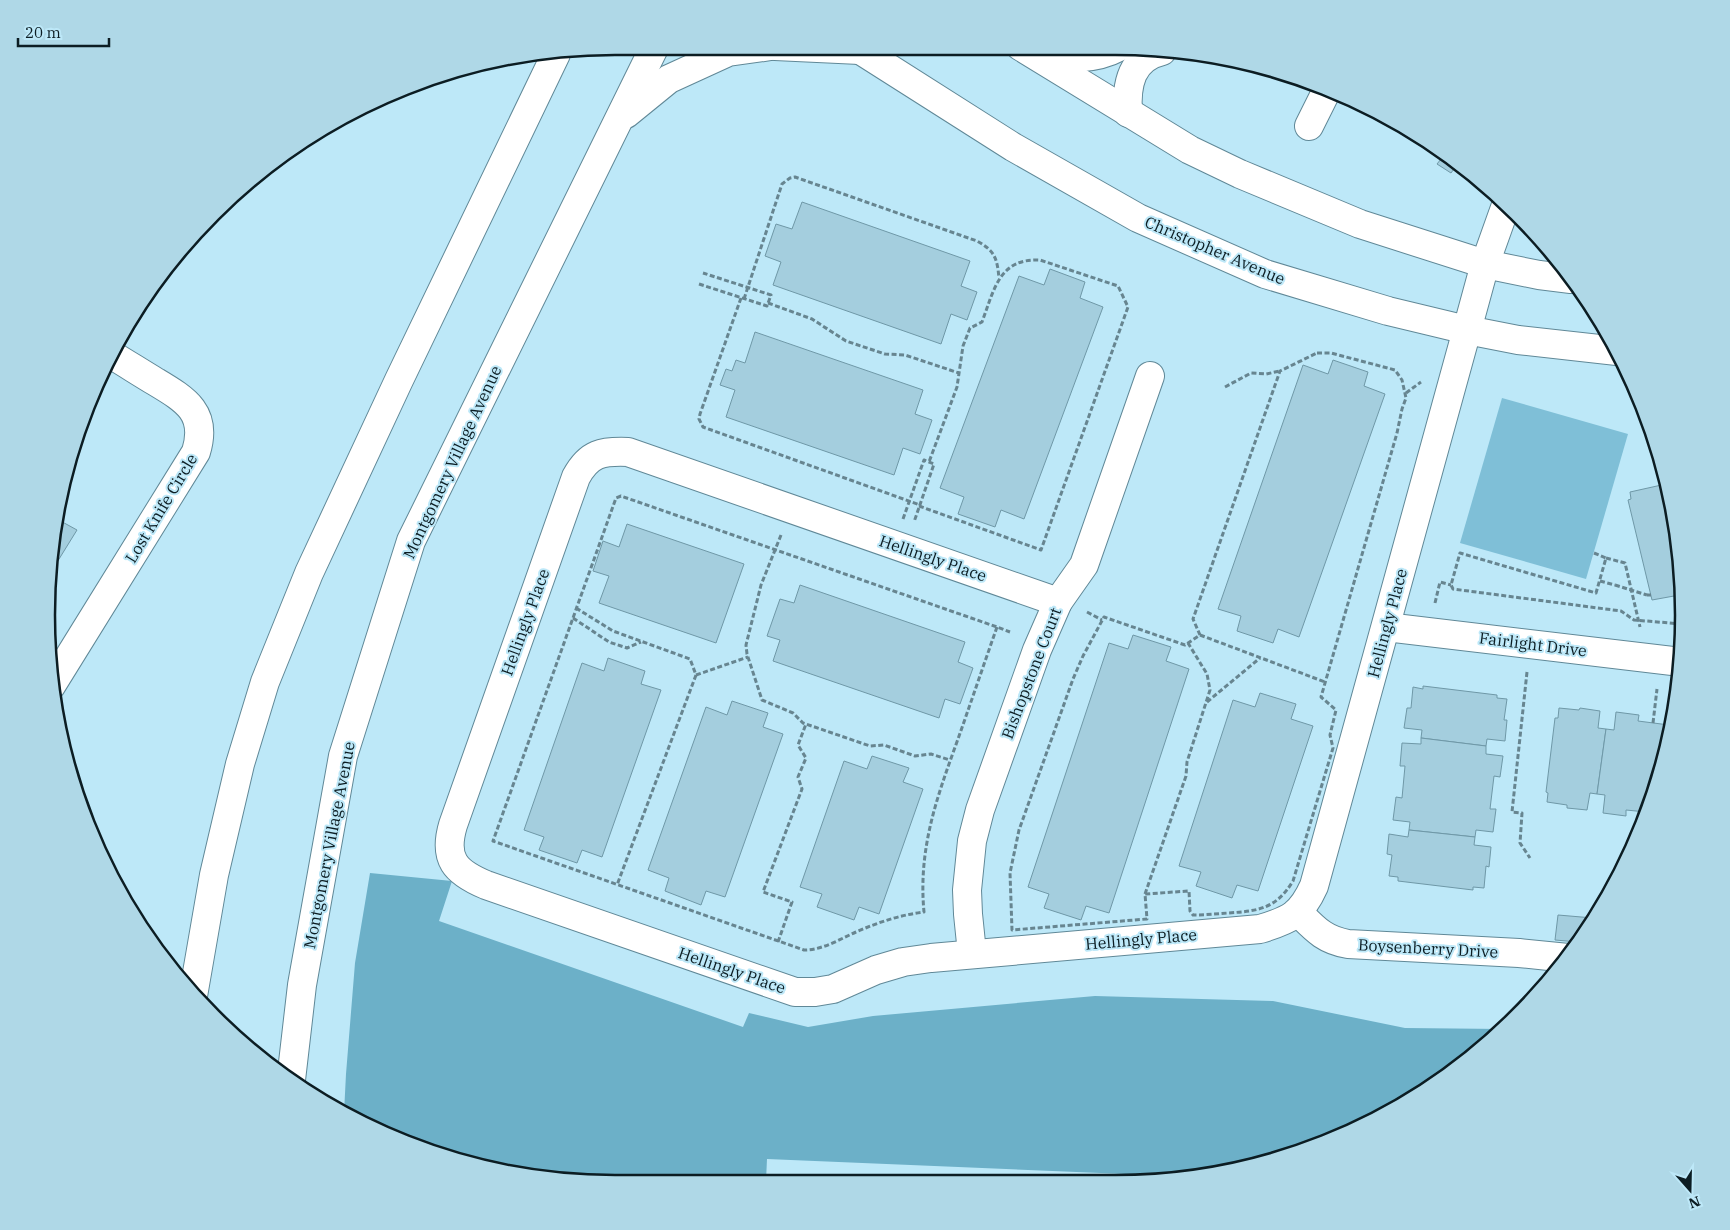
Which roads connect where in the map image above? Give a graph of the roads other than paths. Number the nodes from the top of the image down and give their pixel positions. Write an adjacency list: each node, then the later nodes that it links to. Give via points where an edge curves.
1 (651, 55): 13 (street, Montgomery Village Avenue)
2 (721, 55): 13 (street, via 669,79)
3 (868, 55): 18 (street, Christopher Avenue, via 1013,147 1138,218 1265,274 1388,311)
4 (1034, 55): 12 (street)
5 (1050, 55): 6 (street, via 1062,58)
6 (1094, 55)
7 (1151, 56): 12 (street, via 1142,60 1133,73 1128,90)
8 (554, 59): 10 (street)
9 (544, 60): 10 (street)
10 (541, 85): 27 (street, via 309,573 265,682 240,764 214,875)
11 (1324, 96): 14 (street)
12 (1128, 113): 16 (street, via 1190,150 1240,174 1360,224)
13 (619, 119): 32 (street, Montgomery Village Avenue, via 411,541 343,756 302,985)
14 (1309, 126)
15 (1504, 212): 16 (street, Hellingly Place)
16 (1485, 264): 17 (street); 18 (street, Hellingly Place)
17 (1562, 278)
18 (1467, 330): 19 (street, Christopher Avenue, via 1518,340); 23 (street, Hellingly Place)
19 (1608, 350)
20 (118, 358): 25 (street, Lost Knife Circle, via 182,397 199,424 200,438 196,452)
21 (1150, 376): 22 (street, Bishopstone Court, via 1084,565)
22 (1058, 602): 28 (street, Bishopstone Court, via 1014,713 972,841 967,890); 28 (street, Hellingly Place, via 628,452 611,451 595,455 583,464 576,477 450,836 451,859 468,877 795,992 833,989 903,962)
23 (1386, 628): 24 (street, Fairlight Drive); 26 (street, Hellingly Place, via 1314,886 1308,901)
24 (1673, 661)
25 (58, 674)
26 (1298, 912): 28 (street, Hellingly Place, via 1280,923 1260,929); 29 (street, Boysenberry Drive, via 1324,937 1335,942)
27 (201, 950): 30 (street); 31 (street)
28 (972, 954)
29 (1558, 957)
30 (185, 973)
31 (195, 985)
32 (292, 1072)

